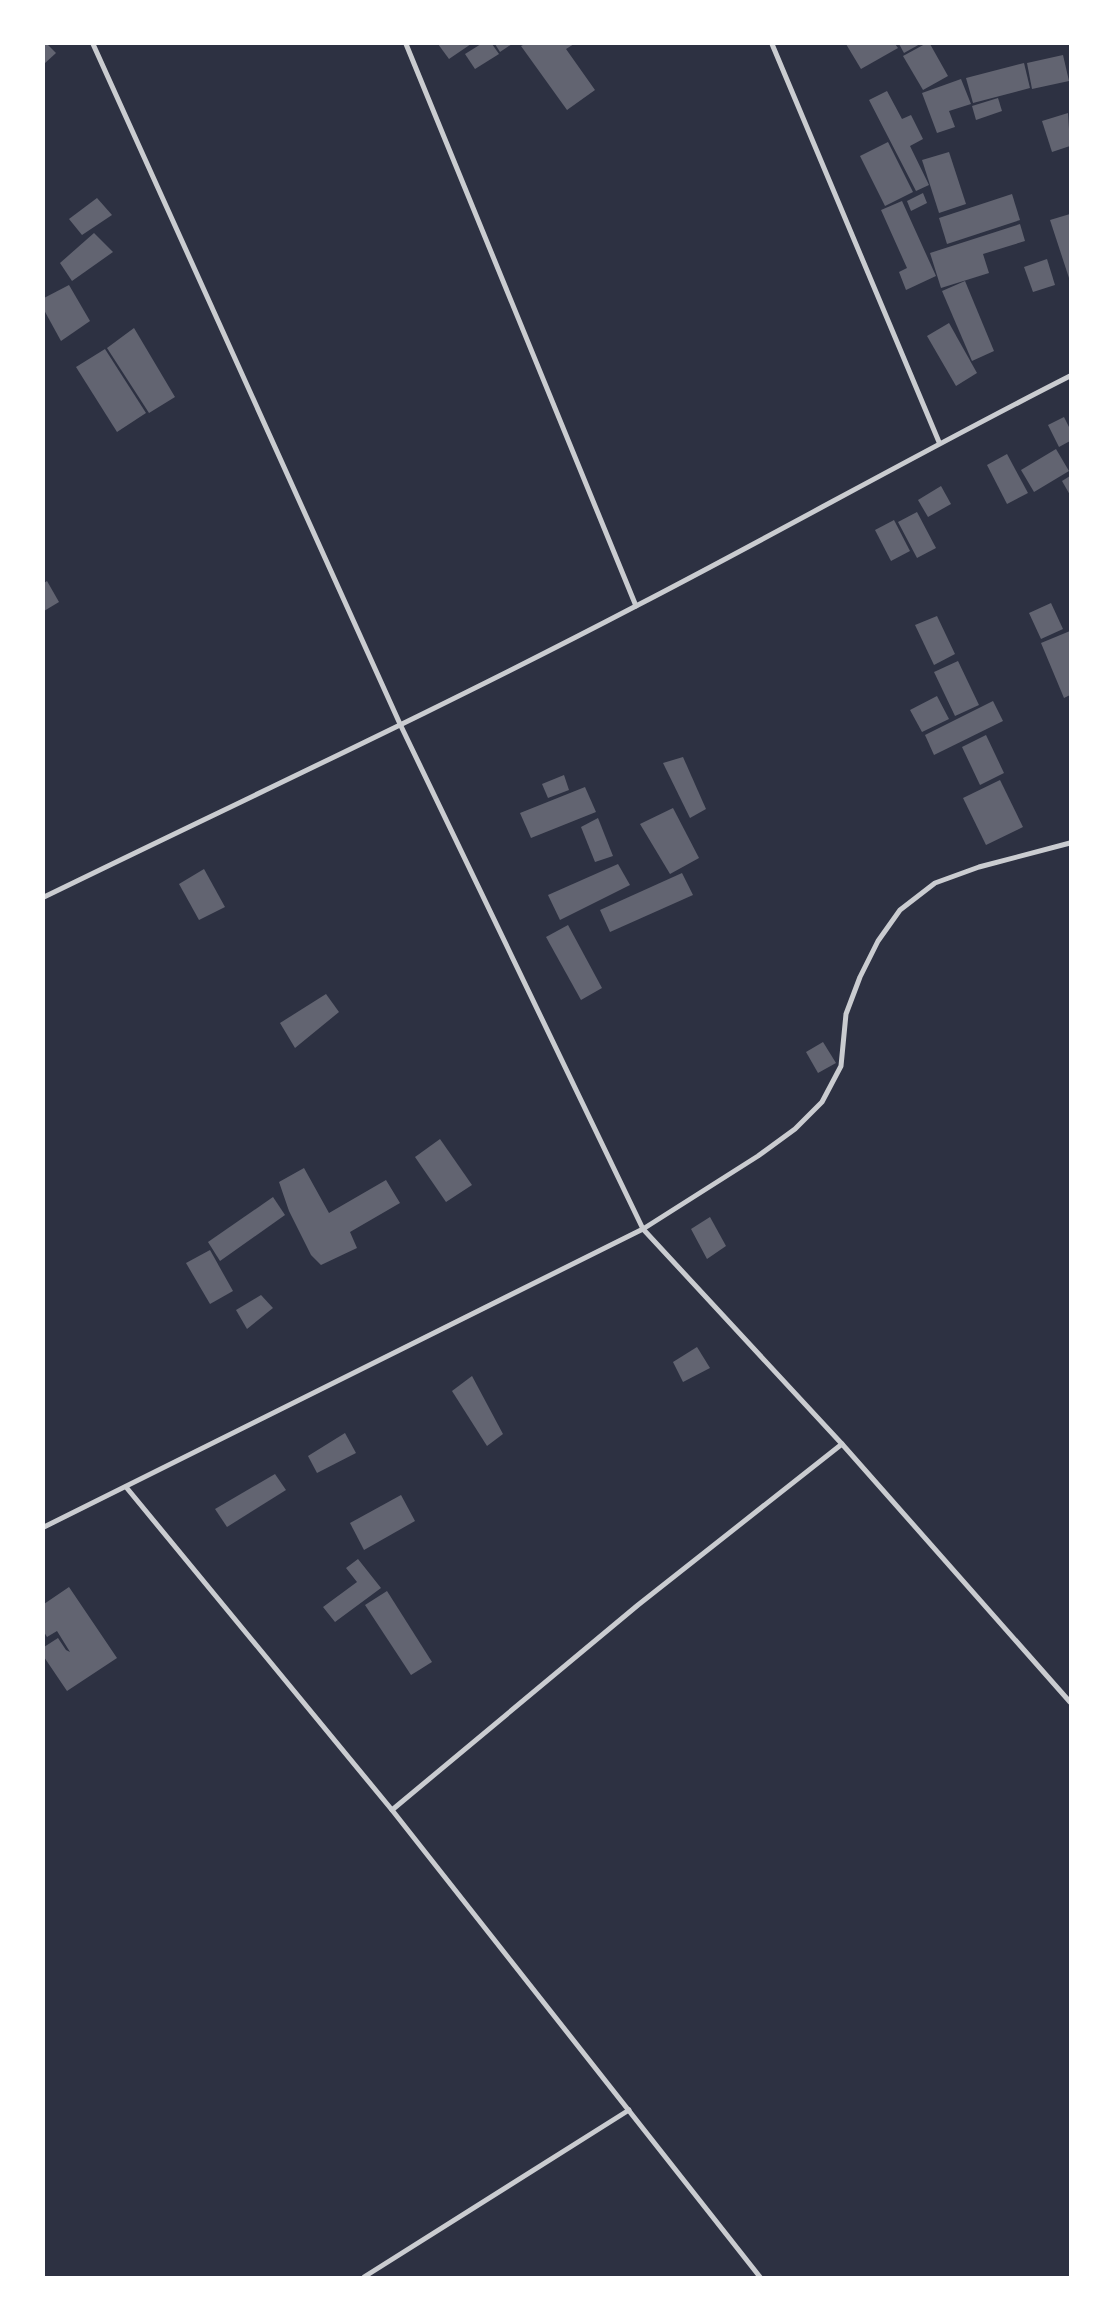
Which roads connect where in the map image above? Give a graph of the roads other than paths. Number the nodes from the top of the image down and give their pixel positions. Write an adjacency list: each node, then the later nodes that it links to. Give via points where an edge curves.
1 (93, 44): 7 (street)
2 (406, 44): 6 (street)
3 (772, 44): 5 (street)
4 (1070, 376): 5 (street)
5 (939, 442): 6 (street)
6 (636, 606): 7 (street)
7 (400, 724): 9 (street); 10 (street)
8 (1070, 843): 10 (street, via 979,867 935,883 900,910 878,941 860,977 846,1014 841,1066 822,1102 795,1129 758,1156)
9 (44, 898)
10 (643, 1229): 11 (street); 12 (street)
11 (842, 1444): 14 (street); 15 (street, via 638,1605)
12 (126, 1487): 13 (street); 15 (street)
13 (44, 1527)
14 (1070, 1702)
15 (392, 1810): 16 (street)
16 (629, 2110): 17 (street); 18 (street)
17 (364, 2277)
18 (760, 2277)

